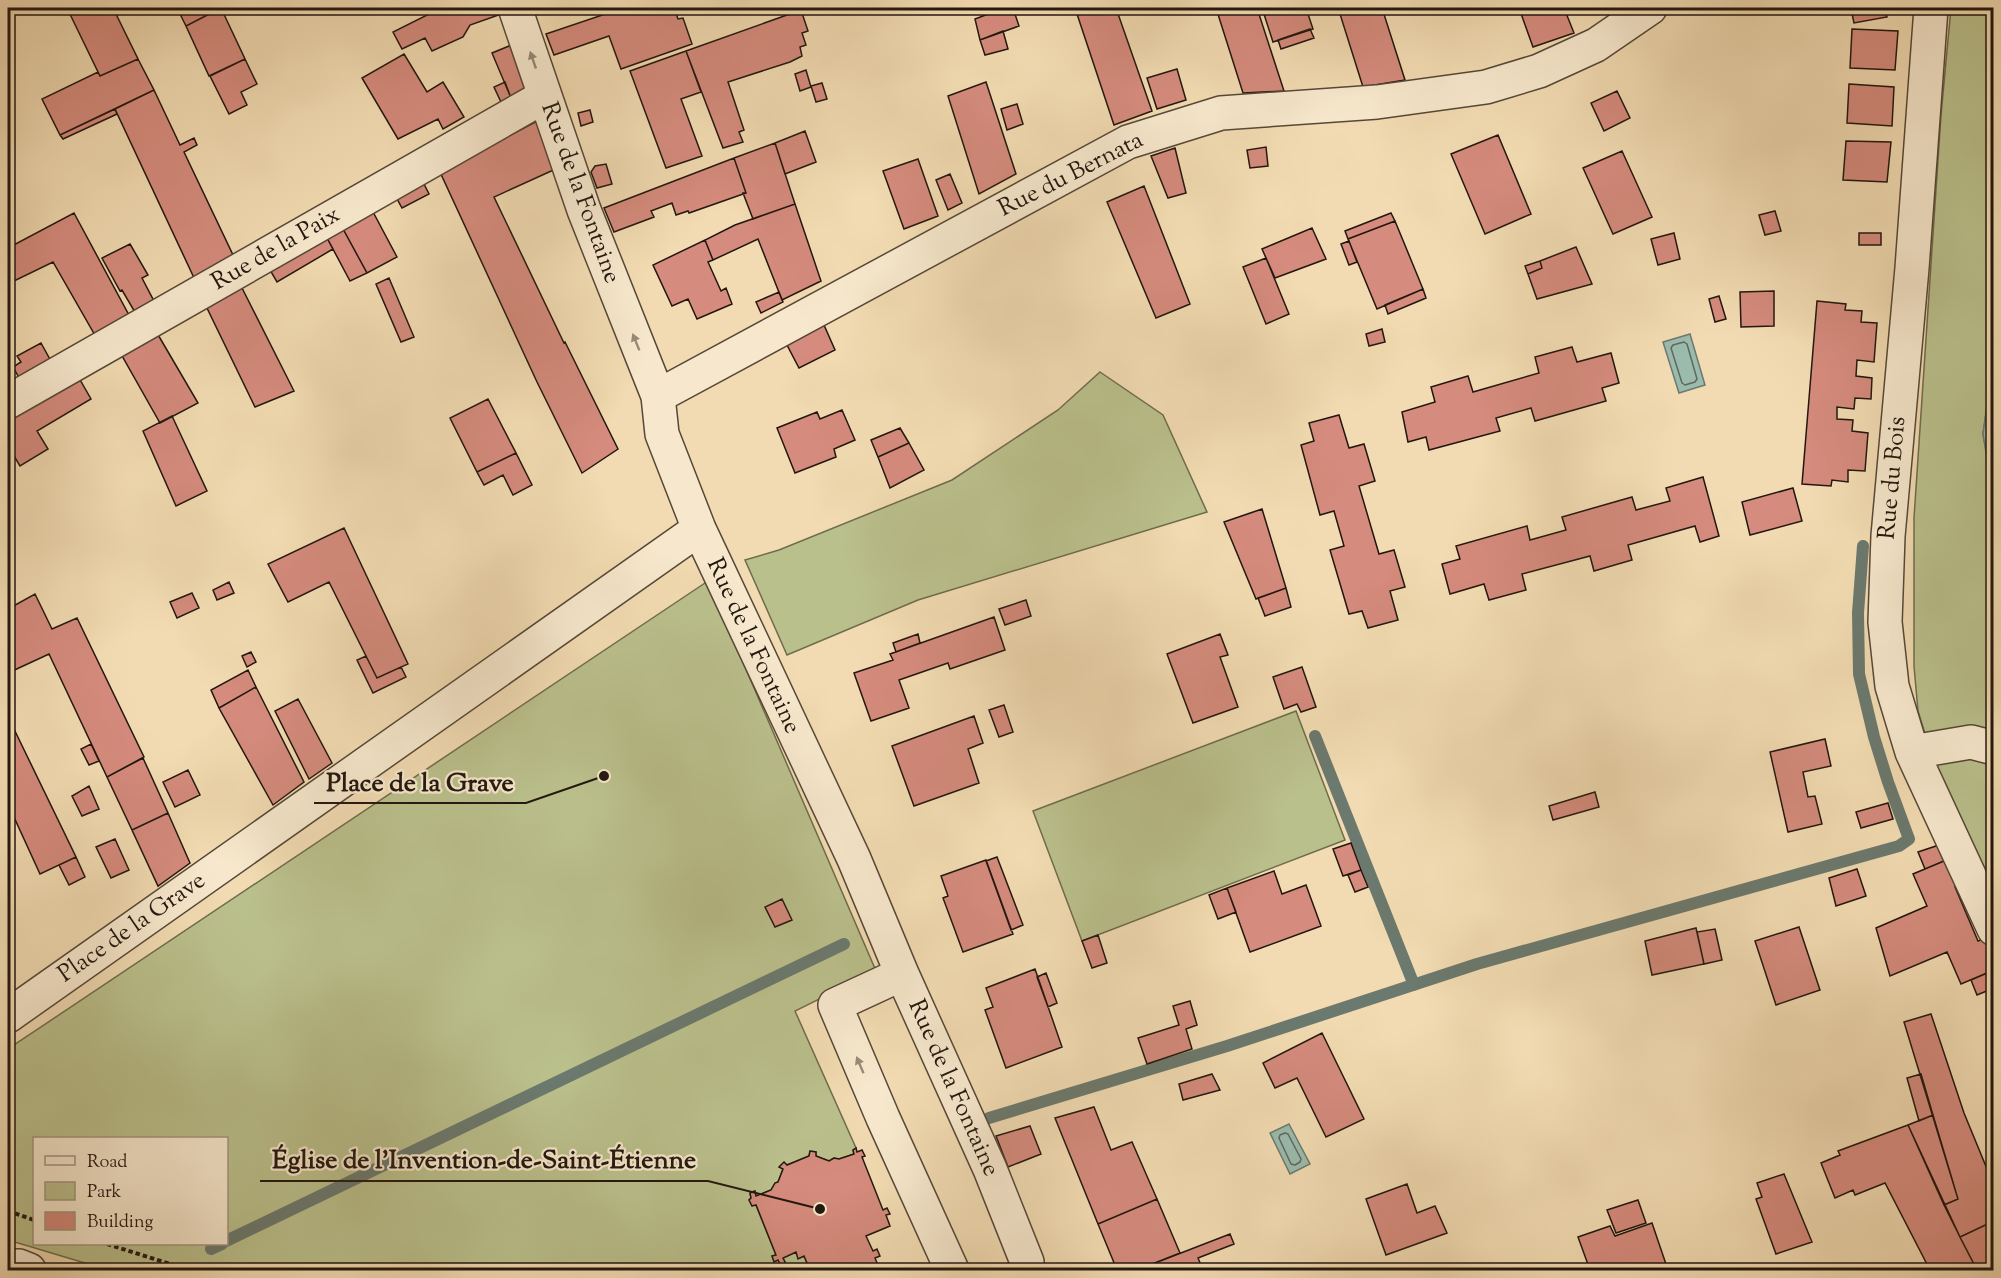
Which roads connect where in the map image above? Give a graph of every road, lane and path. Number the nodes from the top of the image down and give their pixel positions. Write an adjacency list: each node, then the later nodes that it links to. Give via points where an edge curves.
1 (515, 8): 4 (street, Rue de la Fontaine, one-way to 1)
2 (1650, 8): 5 (street, Rue du Bernata, via 1596,45 1539,71 1486,87 1377,102 1221,113 1128,142)
3 (1931, 8): 9 (street, Rue du Bois, via 1888,536 1885,622 1892,686)
4 (545, 96): 5 (street, Rue de la Fontaine, one-way to 4, via 584,210); 6 (street, Rue de la Paix)
5 (658, 396): 7 (street, Rue de la Fontaine, via 662,434)
6 (8, 402)
7 (699, 529): 11 (street, Rue de la Fontaine, via 854,859); 12 (street, Place de la Grave)
8 (1994, 748): 9 (street, via 1971,742)
9 (1912, 752): 10 (street, Rue du Bois)
10 (1994, 929)
11 (902, 974): 19 (street, one-way to 11, via 835,1005); 20 (street, Rue de la Fontaine, via 990,1169)
12 (8, 1016)
13 (8, 1211): 14 (path)
14 (33, 1220)
15 (110, 1245): 18 (path)
16 (8, 1266): 17 (street)
17 (29, 1270)
18 (189, 1270)
19 (952, 1270)
20 (1027, 1270)

